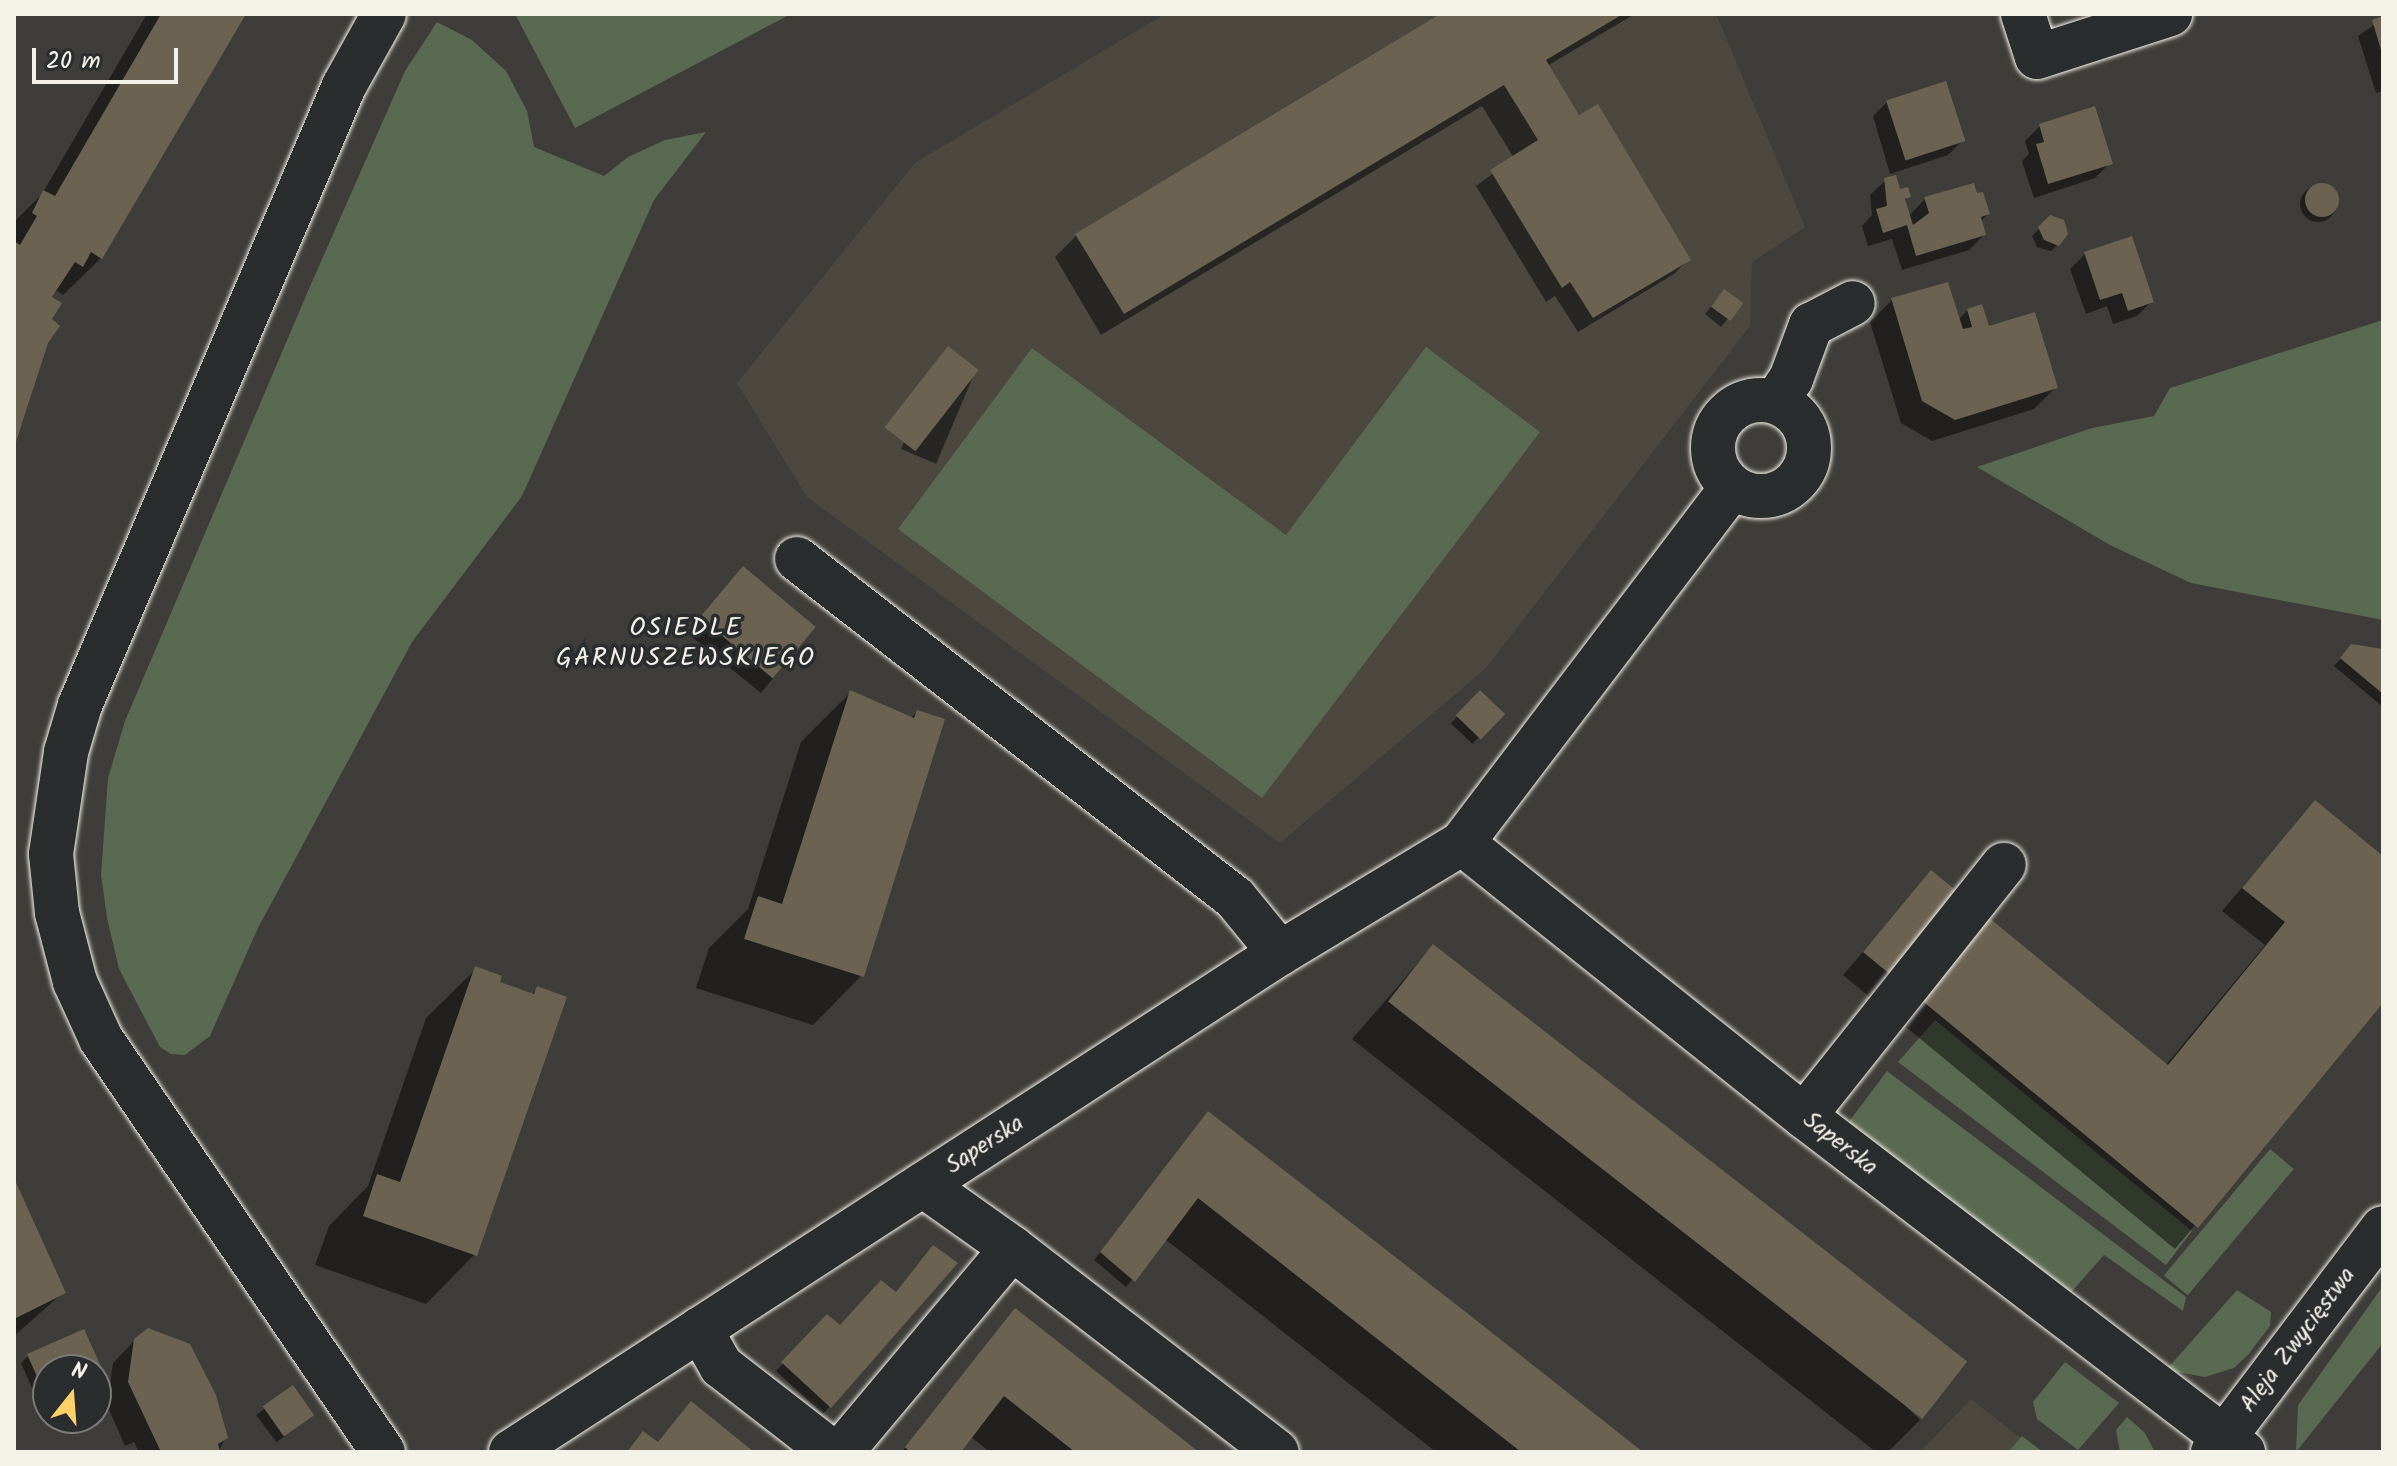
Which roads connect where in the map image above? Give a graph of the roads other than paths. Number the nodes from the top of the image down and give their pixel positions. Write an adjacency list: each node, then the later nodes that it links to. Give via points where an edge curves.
1 (384, 14): 17 (street, via 344,86 80,705 66,752 51,854 57,913 75,982 101,1039)
2 (2023, 14): 3 (street, via 2037,57)
3 (2170, 14)
4 (1853, 303): 5 (street, via 1811,325 1791,379)
5 (1776, 401): 6 (street, via 1738,405 1715,433 1718,470); 6 (street, via 1804,425 1808,462 1784,490 1766,496)
6 (1732, 487): 8 (street, Saperska)
7 (797, 559): 10 (street, via 1235,898)
8 (1462, 843): 10 (street, Saperska); 11 (street, Saperska)
9 (2004, 865): 11 (street)
10 (1280, 953): 12 (street, Saperska)
11 (1804, 1116): 16 (street, Saperska)
12 (923, 1185): 14 (street); 15 (street, Saperska)
13 (2383, 1228): 16 (street, Aleja Zwycięstwa)
14 (1012, 1248): 20 (street); 21 (street)
15 (700, 1329): 18 (street, Saperska); 19 (street, via 721,1366)
16 (2226, 1447)
17 (383, 1452)
18 (511, 1452)
19 (832, 1452)
20 (841, 1452)
21 (1277, 1452)

